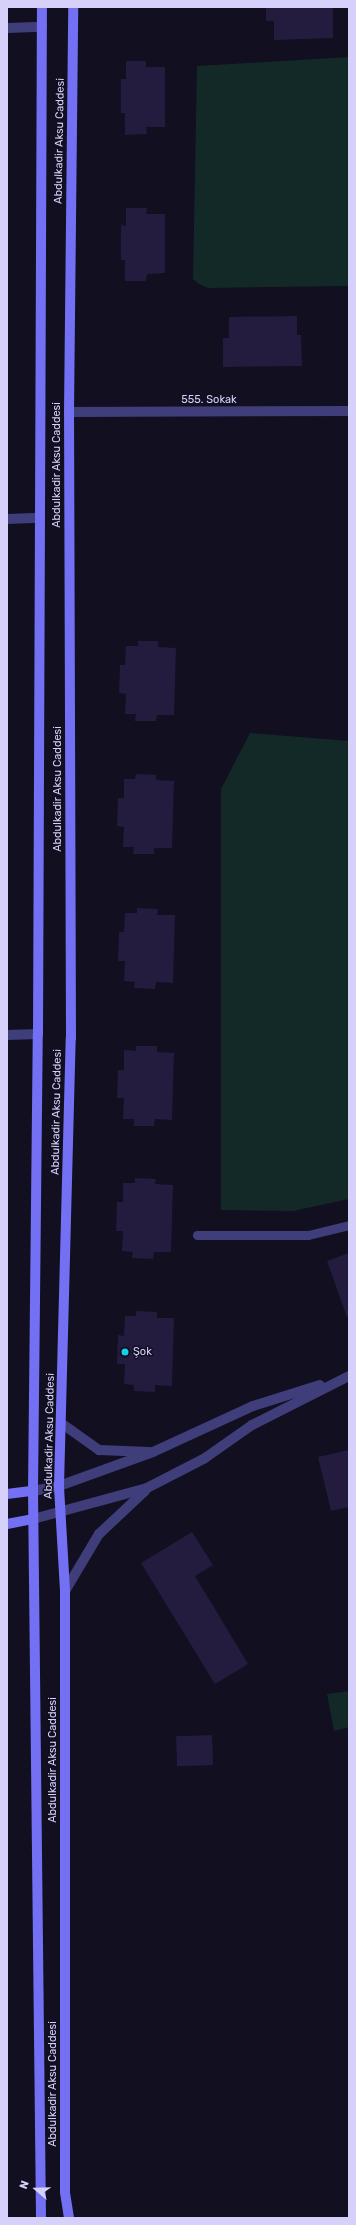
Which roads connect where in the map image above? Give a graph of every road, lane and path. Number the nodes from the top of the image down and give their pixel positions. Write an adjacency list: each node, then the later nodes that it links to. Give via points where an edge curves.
1 (42, 7): 3 (main road, Abdulkadir Aksu Caddesi)
2 (73, 7): 6 (main road, Abdulkadir Aksu Caddesi)
3 (42, 27): 4 (street); 7 (main road, Abdulkadir Aksu Caddesi)
4 (7, 28)
5 (349, 411): 6 (street, 555. Sokak)
6 (69, 412): 14 (main road, Abdulkadir Aksu Caddesi, via 71,1038)
7 (40, 518): 8 (street); 9 (main road, Abdulkadir Aksu Caddesi)
8 (7, 519)
9 (38, 1034): 10 (street); 18 (main road, Abdulkadir Aksu Caddesi)
10 (7, 1035)
11 (349, 1225): 12 (lane, via 308,1234)
12 (197, 1234)
13 (349, 1376): 15 (street, via 253,1406); 17 (street, via 252,1425 205,1458)
14 (61, 1423): 15 (street, via 100,1450); 16 (main road, Abdulkadir Aksu Caddesi)
15 (153, 1452): 16 (street)
16 (59, 1486): 18 (street); 20 (main road, Abdulkadir Aksu Caddesi)
17 (147, 1488): 20 (street); 23 (street, via 99,1534)
18 (33, 1491): 19 (main road); 21 (main road, Abdulkadir Aksu Caddesi)
19 (7, 1494)
20 (61, 1512): 21 (street); 23 (main road, Abdulkadir Aksu Caddesi)
21 (33, 1519): 22 (main road); 24 (main road, Abdulkadir Aksu Caddesi, via 36,1590)
22 (7, 1524)
23 (65, 1591): 25 (main road, Abdulkadir Aksu Caddesi, via 65,2192)
24 (41, 2218)
25 (68, 2218)

